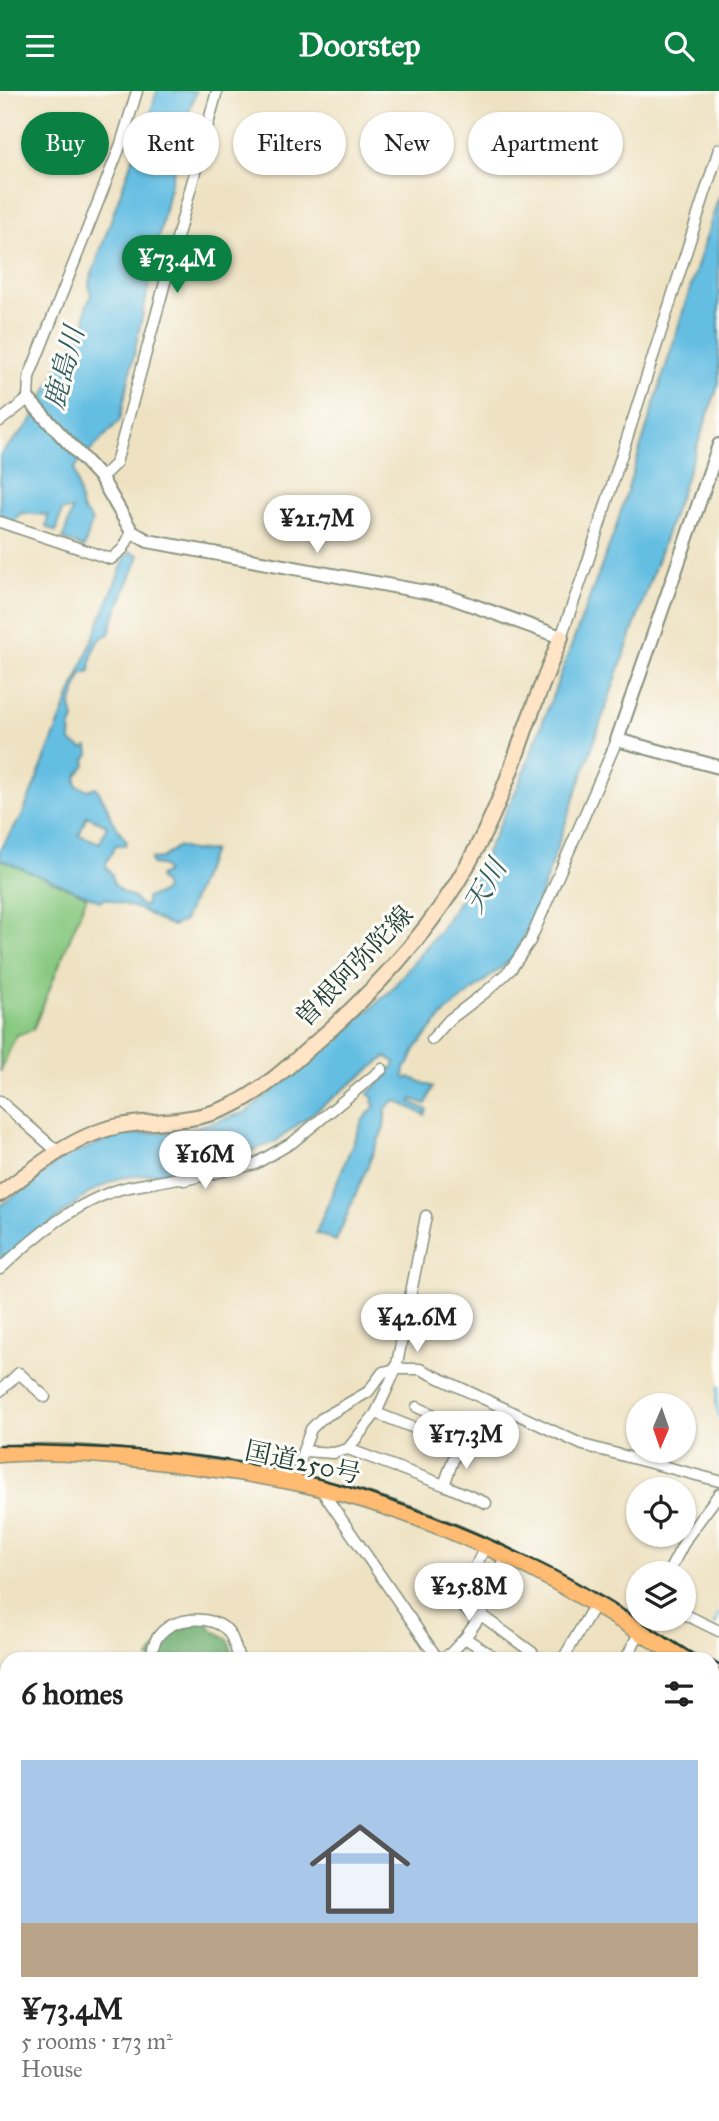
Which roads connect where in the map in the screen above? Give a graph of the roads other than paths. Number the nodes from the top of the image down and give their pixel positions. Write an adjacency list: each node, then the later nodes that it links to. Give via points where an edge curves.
1 (136, 91): 4 (street, via 121,144 29,377)
2 (217, 91): 7 (street, via 116,463)
3 (719, 149): 10 (street)
4 (28, 399): 5 (street); 7 (street)
5 (0, 421)
6 (719, 445): 11 (street)
7 (101, 478): 9 (street)
8 (0, 522): 9 (street, via 111,558)
9 (132, 532): 10 (street, via 148,541 447,596)
10 (561, 638): 16 (main road, 曽根阿弥陀線, via 504,789 470,861 430,922 349,1013 251,1096 183,1121 118,1126)
11 (617, 740): 12 (street); 13 (street, via 530,941 511,969)
12 (719, 767)
13 (432, 1039)
14 (382, 1069): 19 (street, via 293,1142 255,1164 123,1189 97,1199 67,1214)
15 (0, 1101): 16 (street)
16 (58, 1152): 17 (main road, 曽根阿弥陀線)
17 (0, 1194)
18 (426, 1216): 20 (street)
19 (0, 1269)
20 (396, 1369): 24 (street); 29 (street, via 383,1372 368,1392 321,1419 311,1429); 31 (street, via 419,1370 583,1445)
21 (0, 1391): 22 (street, via 19,1373)
22 (45, 1397)
23 (417, 1407): 25 (street)
24 (376, 1413): 27 (street); 28 (street)
25 (440, 1419): 26 (street); 27 (street)
26 (459, 1427)
27 (432, 1436): 33 (street, via 461,1447)
28 (348, 1449): 29 (street); 33 (street)
29 (303, 1451): 32 (street)
30 (0, 1454): 32 (highway, 国道250号, via 113,1456)
31 (719, 1481)
32 (295, 1482): 34 (highway, 国道250号)
33 (444, 1485): 36 (street)
34 (319, 1487): 37 (highway, 国道250号, via 421,1519); 50 (street)
35 (719, 1495): 39 (street)
36 (485, 1503)
37 (485, 1547): 38 (highway, 国道250号); 41 (street, via 458,1604)
38 (505, 1556): 40 (highway, 国道250号); 41 (street)
39 (674, 1561)
40 (595, 1604): 42 (highway, 国道250号); 54 (street)
41 (480, 1617): 47 (street); 53 (street)
42 (626, 1618)
43 (696, 1620): 44 (street)
44 (718, 1630)
45 (640, 1631): 55 (street)
46 (650, 1631): 56 (highway, 国道250号)
47 (466, 1638): 51 (street); 52 (street)
48 (153, 1652): 49 (street, via 157,1637 169,1627 199,1619 228,1631)
49 (236, 1652)
50 (435, 1652)
51 (452, 1652)
52 (487, 1652)
53 (532, 1652)
54 (567, 1652)
55 (629, 1652)
56 (676, 1652)

